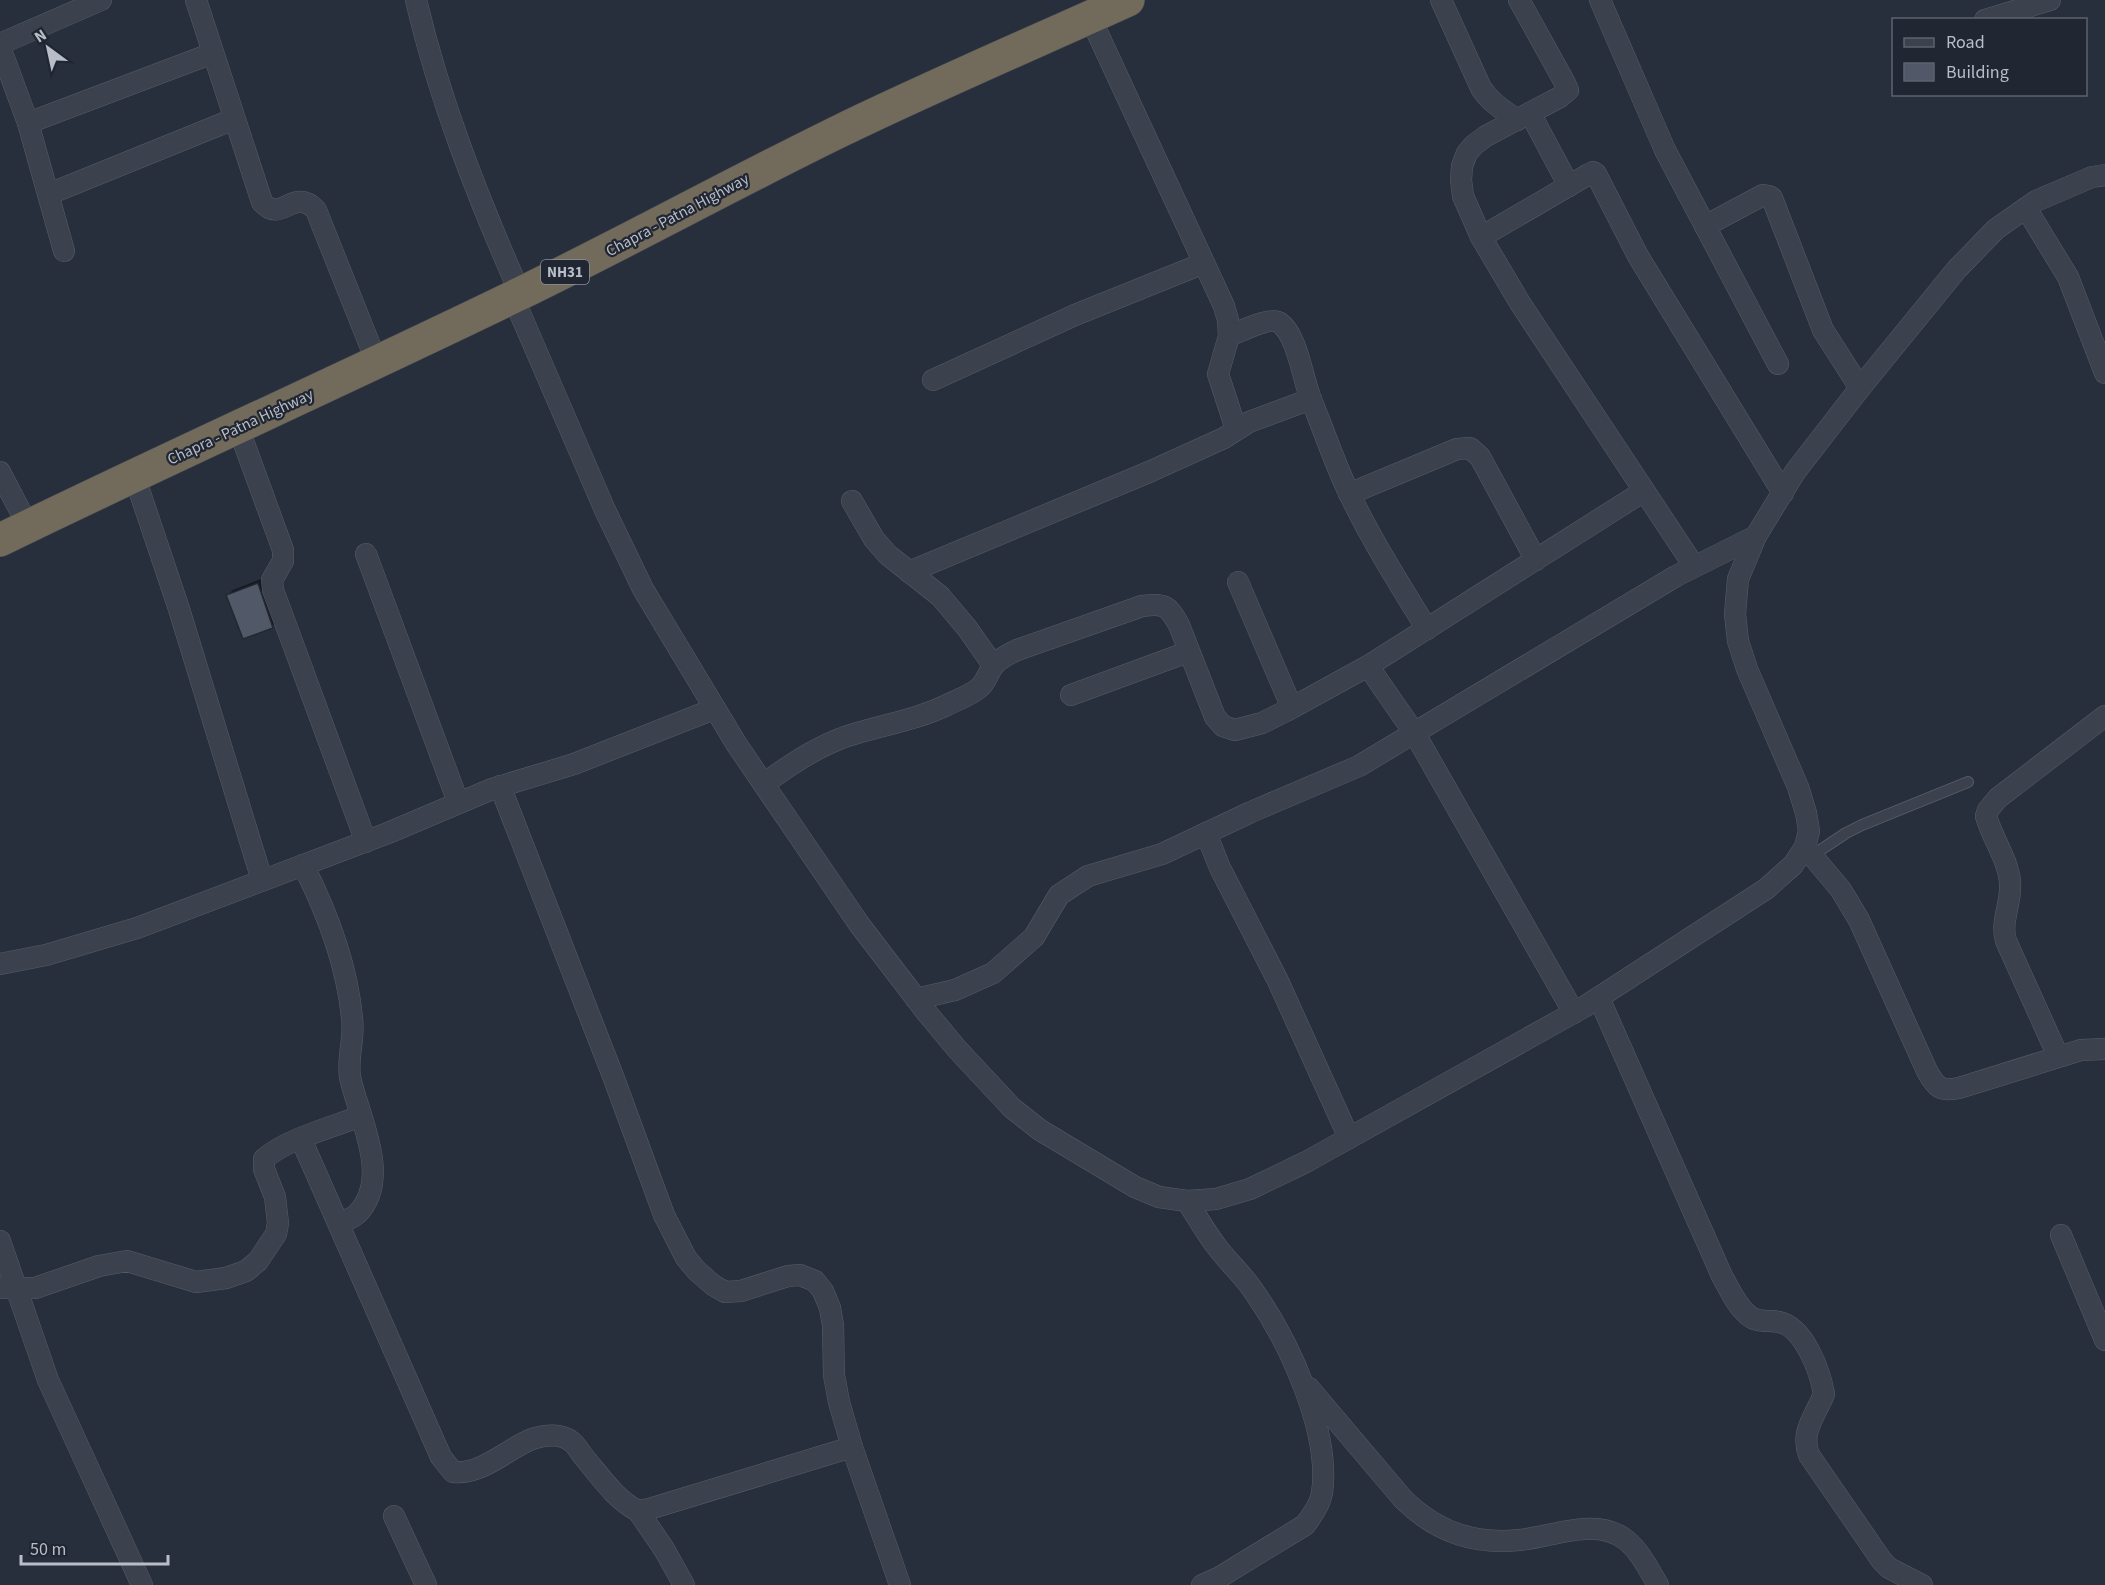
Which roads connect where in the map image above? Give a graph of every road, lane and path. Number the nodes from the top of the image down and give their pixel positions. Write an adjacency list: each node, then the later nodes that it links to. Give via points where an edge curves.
1 (100, 0): 11 (street)
2 (196, 0): 12 (street)
3 (416, 0): 24 (street, via 452,126)
4 (1128, 0): 9 (highway, Chapra - Patna Highway / NH31)
5 (1441, 0): 13 (street, via 1487,98 1496,106)
6 (1519, 0): 13 (street, via 1568,88 1564,95)
7 (1600, 0): 20 (street, via 1665,150)
8 (2049, 0): 10 (street)
9 (1090, 17): 23 (street); 24 (highway, Chapra - Patna Highway / NH31, via 845,129)
10 (1991, 18)
11 (0, 45): 15 (street)
12 (213, 52): 14 (street); 15 (street)
13 (1523, 116): 17 (street); 21 (street, via 1474,145 1462,166 1463,196)
14 (234, 119): 18 (street); 26 (street, via 267,208 276,210 299,201 316,210)
15 (28, 123): 18 (street)
16 (2105, 175): 19 (street, via 2092,177)
17 (1569, 186): 21 (street); 37 (street, via 1592,172 1598,176 1638,256)
18 (49, 194): 22 (street)
19 (2026, 208): 28 (street, via 2068,277); 30 (street, via 1996,229 1957,269)
20 (1705, 226): 27 (street); 30 (street, via 1762,195 1772,198 1822,330)
21 (1481, 237): 36 (street)
22 (64, 251)
23 (1204, 262): 25 (street, via 1224,306); 29 (street)
24 (516, 295): 26 (highway, Chapra - Patna Highway / NH31); 53 (street, via 581,457 643,589)
25 (1229, 336): 31 (street, via 1269,320 1278,321 1294,346); 33 (street, via 1218,374)
26 (376, 363): 32 (highway, Chapra - Patna Highway / NH31)
27 (1778, 364)
28 (2105, 373)
29 (933, 380)
30 (1860, 388): 37 (street)
31 (1311, 399): 33 (street); 38 (street)
32 (238, 427): 35 (highway, Chapra - Patna Highway / NH31); 61 (street, via 283,550 283,561 272,580 273,590)
33 (1236, 429): 45 (street, via 1149,472)
34 (0, 472): 40 (street)
35 (134, 475): 40 (highway, Chapra - Patna Highway / NH31); 64 (street)
36 (1644, 491): 43 (street); 44 (street)
37 (1783, 493): 41 (street)
38 (1349, 494): 43 (street, via 1457,449 1470,448 1480,456); 47 (street)
39 (852, 501): 45 (street, via 874,539)
40 (14, 533)
41 (1756, 536): 44 (street); 62 (street, via 1738,579 1738,641 1798,787 1806,813)
42 (366, 555): 59 (street)
43 (1536, 560): 47 (street)
44 (1694, 566): 55 (street)
45 (909, 572): 49 (street, via 940,596)
46 (1238, 582): 52 (street)
47 (1427, 629): 50 (street)
48 (1188, 652): 49 (street, via 1171,611 1160,604 1142,606 1017,650); 51 (street); 52 (street, via 1222,726 1247,728)
49 (993, 665): 57 (street, via 980,688 965,696 819,748)
50 (1368, 666): 52 (street); 55 (street)
51 (1071, 695)
52 (1292, 708)
53 (714, 709): 57 (street); 58 (street, via 585,760)
54 (2105, 716): 70 (street, via 1998,798 1986,816 2010,879 2006,941)
55 (1415, 734): 60 (street, via 1359,766); 68 (street)
56 (1968, 782): 62 (lane)
57 (764, 784): 67 (street, via 859,924)
58 (500, 786): 59 (street); 81 (street, via 674,1236 697,1271 725,1292 788,1276 800,1275 815,1281 830,1308 834,1375)
59 (458, 802): 61 (street)
60 (1206, 833): 67 (street, via 1162,854 1088,876 1070,886 1055,901 1034,937 993,973 955,990); 72 (street)
61 (366, 842): 63 (street)
62 (1809, 851): 66 (street, via 1766,889); 70 (street, via 1841,890 1859,920 1926,1071 1936,1085 1944,1090 1959,1088)
63 (303, 865): 64 (street); 71 (street, via 333,933 349,995 354,1030 348,1056)
64 (262, 880): 65 (street, via 104,938)
65 (0, 964)
66 (1599, 998): 68 (street); 90 (street, via 1737,1303 1749,1317 1790,1325 1815,1363 1824,1394 1806,1431 1804,1443 1809,1455 1882,1561)
67 (916, 999): 74 (street, via 981,1076 1040,1130 1135,1187 1159,1197)
68 (1574, 1013): 72 (street)
69 (2105, 1049): 70 (street)
70 (2058, 1056)
71 (361, 1116): 73 (street); 75 (street, via 371,1148 371,1187 357,1214)
72 (1349, 1138): 74 (street, via 1250,1189 1216,1199)
73 (301, 1139): 75 (street); 78 (street, via 264,1159 278,1223 276,1234 258,1261 246,1271 196,1282 127,1261 99,1266 35,1288)
74 (1187, 1201): 80 (street, via 1266,1310)
75 (339, 1224): 82 (street, via 446,1466 462,1473 533,1439 560,1436 572,1441 617,1496)
76 (2061, 1235): 79 (street)
77 (0, 1241): 78 (street)
78 (8, 1288): 84 (street)
79 (2105, 1340)
80 (1300, 1379): 88 (street, via 1315,1421 1321,1465 1322,1493 1314,1514 1293,1534); 89 (street, via 1415,1511 1444,1531 1465,1538 1504,1541 1575,1530 1606,1530 1635,1548)
81 (852, 1447): 82 (street); 87 (street)
82 (638, 1511): 86 (street)
83 (394, 1516): 85 (street)
84 (142, 1585)
85 (426, 1585)
86 (684, 1585)
87 (900, 1585)
88 (1202, 1585)
89 (1658, 1585)
90 (1922, 1585)

